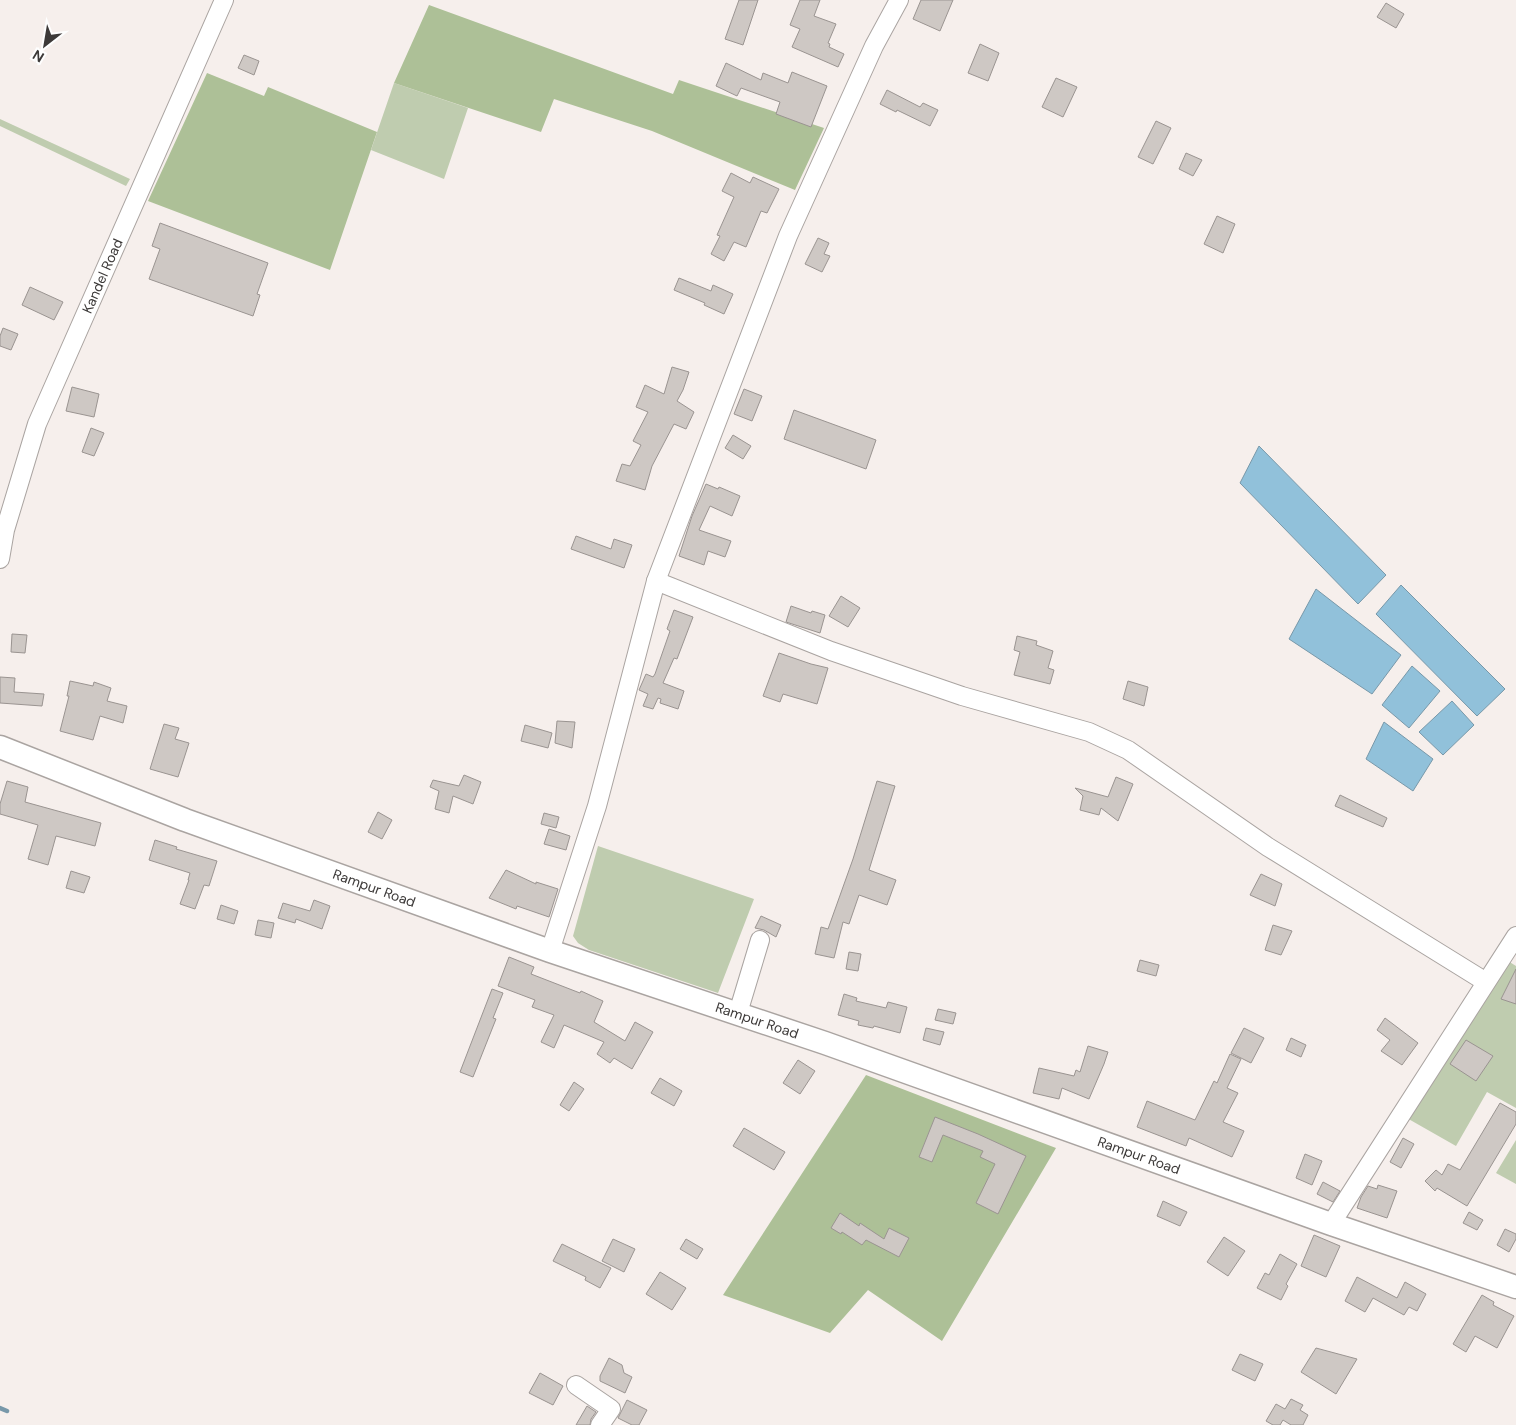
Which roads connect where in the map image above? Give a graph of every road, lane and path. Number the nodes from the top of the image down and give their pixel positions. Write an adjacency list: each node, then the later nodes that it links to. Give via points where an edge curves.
1 (224, 0): 3 (street, Kandel Road, via 37,424 5,530)
2 (899, 0): 4 (street, via 874,46 788,236)
3 (0, 559)
4 (656, 581): 8 (street, via 596,806); 9 (street, via 830,651 962,696 1089,732 1128,750 1268,847)
5 (0, 747): 8 (main road, Rampur Road, via 185,820)
6 (1516, 936): 9 (street)
7 (760, 940): 10 (street)
8 (550, 951): 10 (main road, Rampur Road)
9 (1486, 982): 11 (street)
10 (738, 1013): 11 (main road, Rampur Road)
11 (1331, 1224): 12 (main road, Rampur Road)
12 (1516, 1287)
13 (576, 1386): 14 (street, via 611,1409)
14 (600, 1425)

